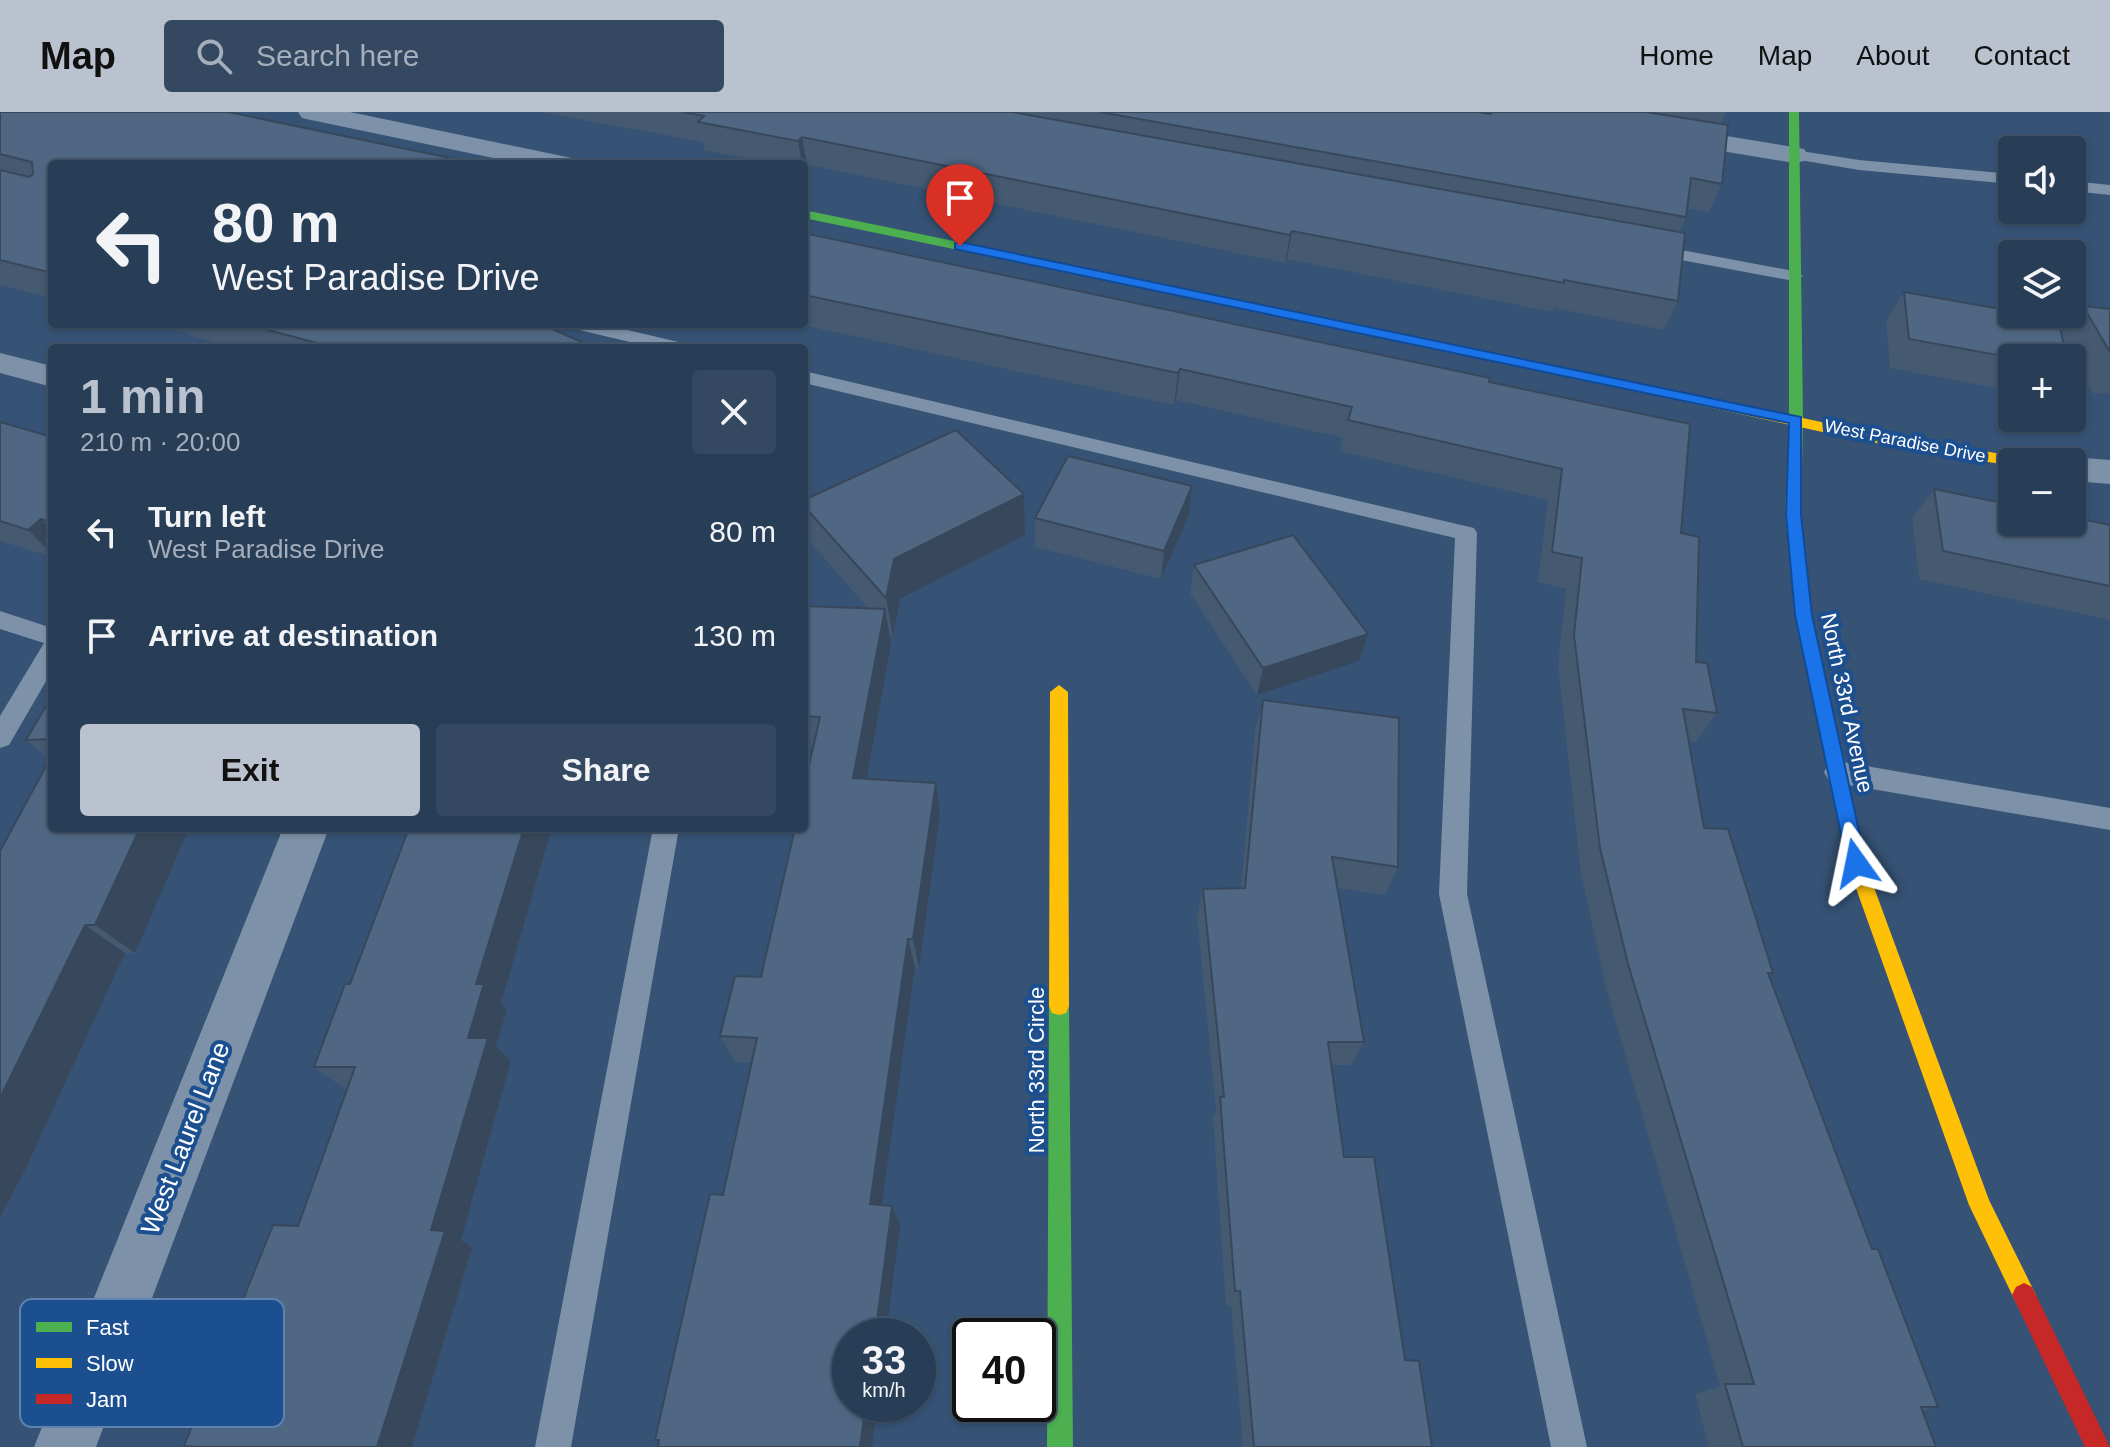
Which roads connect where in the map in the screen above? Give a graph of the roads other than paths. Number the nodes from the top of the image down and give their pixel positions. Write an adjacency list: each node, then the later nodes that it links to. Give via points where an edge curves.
1 (311, 112): 5 (street)
2 (1794, 112): 4 (street, North 33rd Avenue)
3 (1644, 130): 4 (street)
4 (1794, 155): 6 (lane); 11 (street, North 33rd Avenue)
5 (543, 160)
6 (1998, 178)
7 (2086, 187): 8 (lane)
8 (2110, 190)
9 (808, 215): 17 (street, West Paradise Drive)
10 (1639, 247): 11 (lane)
11 (1794, 276): 17 (street, North 33rd Avenue)
12 (595, 328): 13 (lane)
13 (663, 344)
14 (0, 363): 15 (street)
15 (48, 376)
16 (808, 378): 35 (lane, via 1466,533 1453,894)
17 (1796, 420): 18 (street, West Paradise Drive); 26 (street, North 33rd Avenue, via 1793,515 1804,615)
18 (1998, 458)
19 (2086, 470): 20 (street)
20 (2110, 472)
21 (0, 620): 22 (lane)
22 (48, 636)
23 (48, 657): 25 (lane)
24 (1059, 692): 34 (street, North 33rd Circle)
25 (0, 738)
26 (1837, 772): 27 (lane); 36 (street, North 33rd Avenue, via 1856,863 1980,1205)
27 (2110, 819)
28 (304, 832): 30 (street, West Laurel Lane)
29 (665, 832): 33 (lane)
30 (123, 1299)
31 (73, 1427): 32 (street, West Laurel Lane)
32 (65, 1447)
33 (553, 1447)
34 (1060, 1447)
35 (1569, 1447)
36 (2098, 1447)

